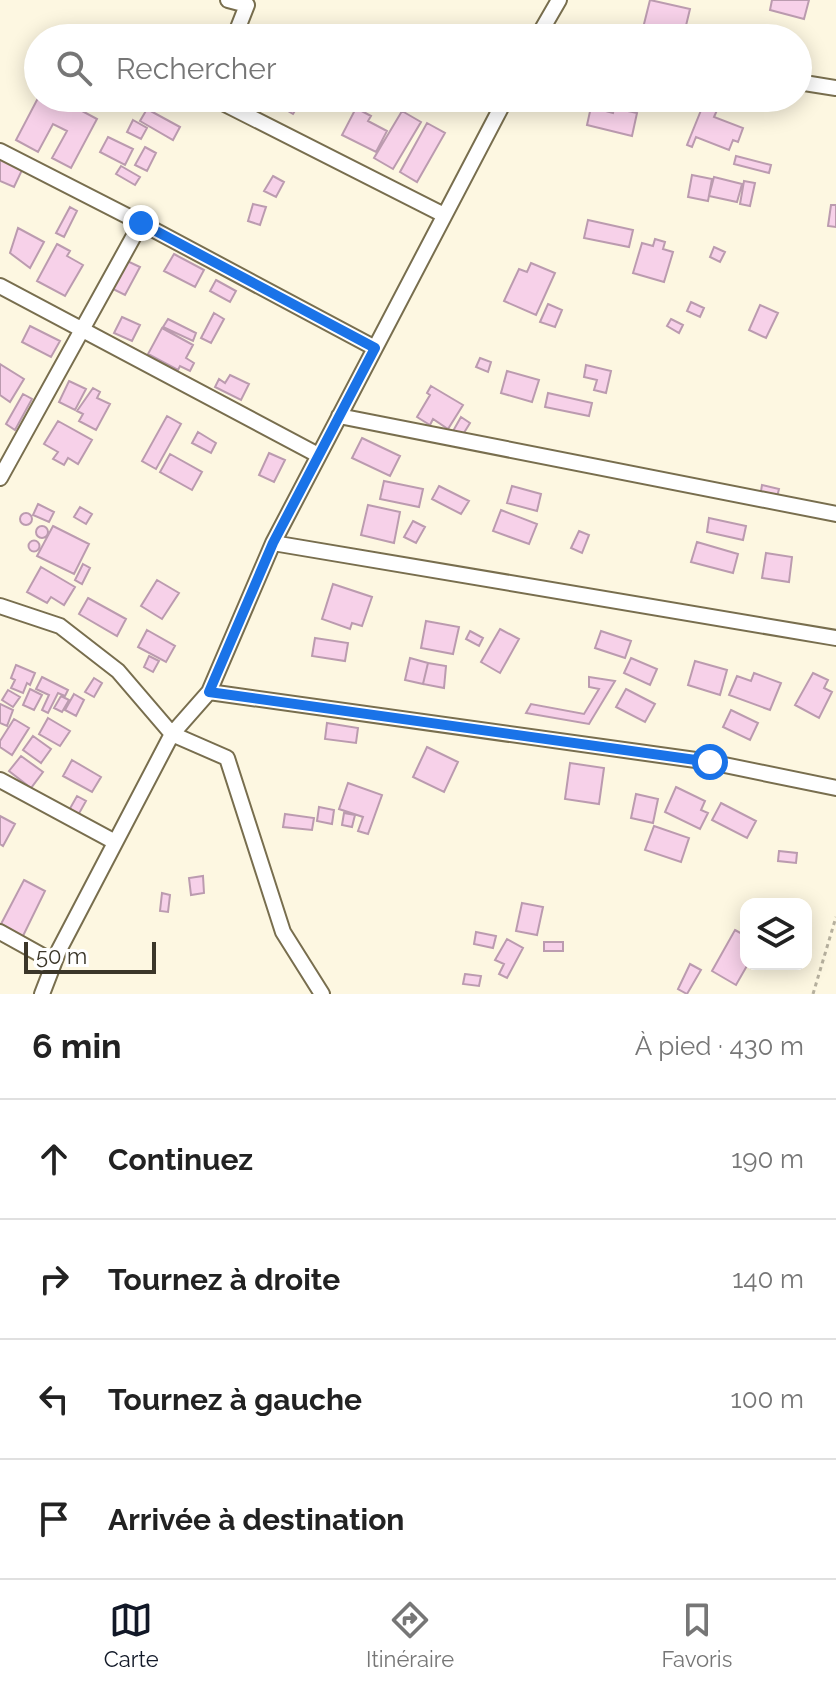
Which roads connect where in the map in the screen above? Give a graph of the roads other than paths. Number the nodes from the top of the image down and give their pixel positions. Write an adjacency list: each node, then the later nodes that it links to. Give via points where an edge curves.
1 (228, 0): 3 (street, via 247,5)
2 (559, 0): 4 (street)
3 (240, 24)
4 (548, 24)
5 (812, 84): 6 (street)
6 (836, 88)
7 (241, 112): 10 (street)
8 (499, 112): 10 (street)
9 (0, 151): 11 (street)
10 (444, 215): 14 (street)
11 (141, 223): 13 (street); 14 (street)
12 (0, 286): 13 (street)
13 (81, 329): 16 (street); 17 (street)
14 (375, 348): 15 (street)
15 (339, 416): 16 (street); 18 (street)
16 (318, 455): 19 (street)
17 (0, 478)
18 (836, 514)
19 (273, 543): 21 (street); 22 (street)
20 (0, 606): 23 (street, via 60,626 118,671)
21 (836, 638)
22 (209, 692): 23 (street); 25 (street, via 710,762)
23 (172, 734): 26 (street); 30 (street, via 227,758 283,932)
24 (0, 780): 26 (street)
25 (836, 788)
26 (115, 842): 28 (street)
27 (0, 932): 28 (street)
28 (54, 962): 29 (street)
29 (42, 994)
30 (322, 994)

